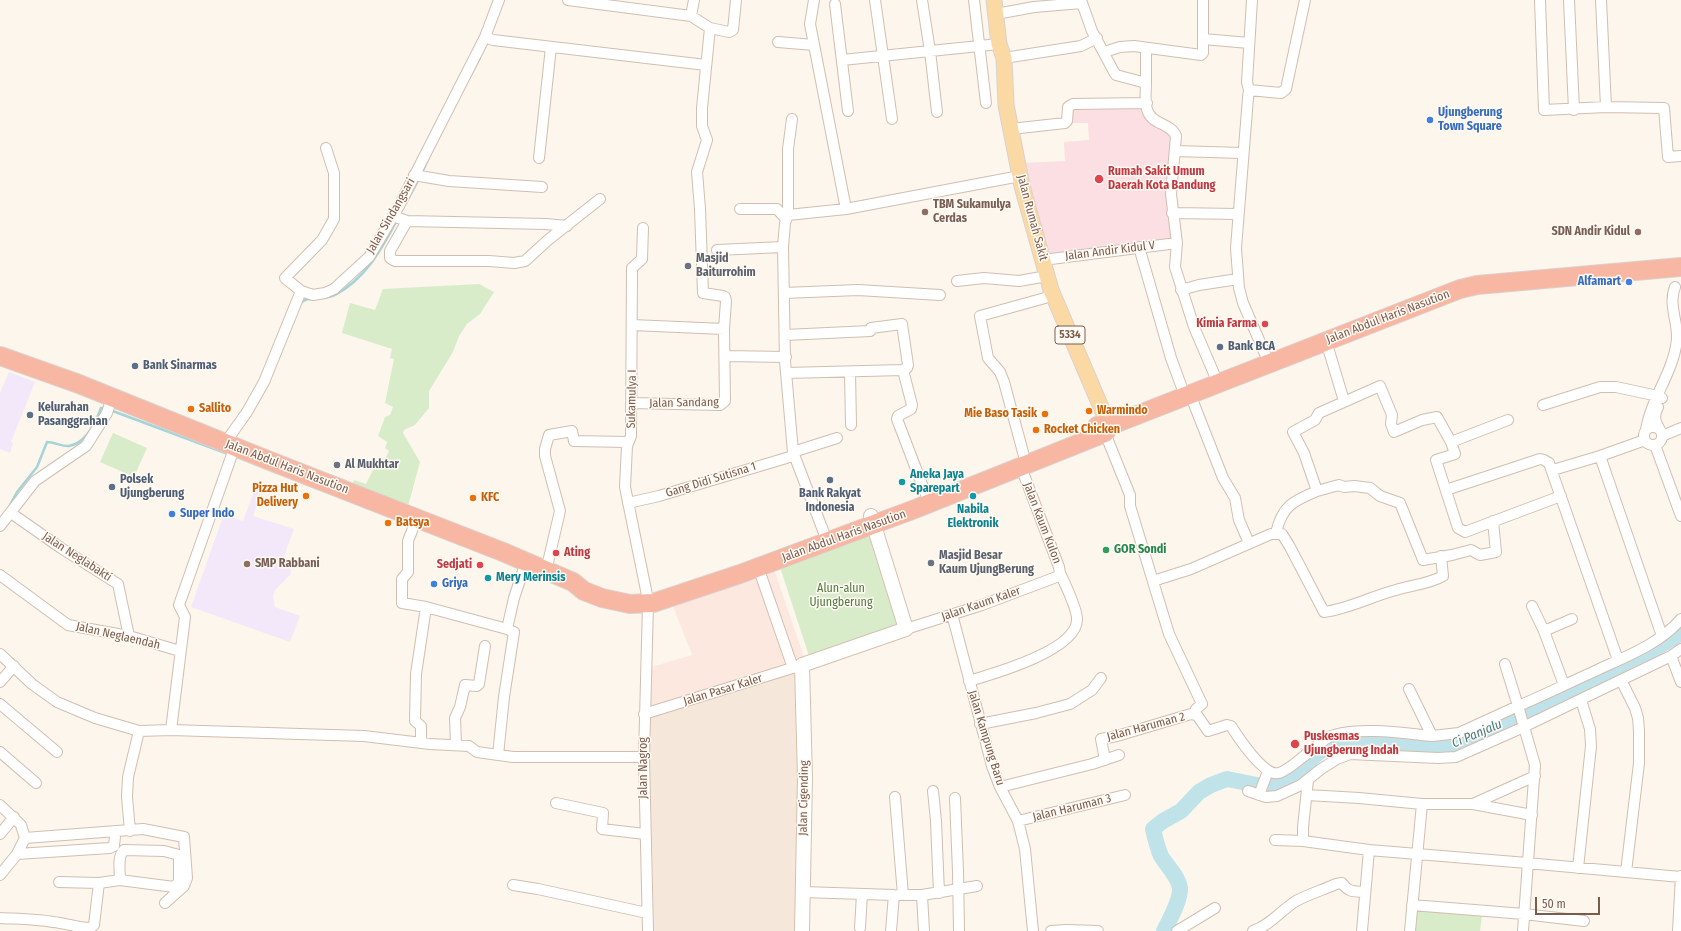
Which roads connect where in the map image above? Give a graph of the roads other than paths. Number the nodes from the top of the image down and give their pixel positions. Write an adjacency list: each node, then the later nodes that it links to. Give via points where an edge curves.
1 (499, 0): 20 (street, Jalan Sindangsari)
2 (568, 0): 18 (street)
3 (694, 0): 18 (street)
4 (736, 0): 19 (street, via 733,30 729,32)
5 (814, 0): 26 (street, via 810,24)
6 (875, 0): 32 (street)
7 (922, 0): 29 (street)
8 (974, 0): 25 (street)
9 (1203, 0): 22 (street)
10 (1252, 0): 24 (street)
11 (1306, 0): 36 (street, via 1286,89 1281,93)
12 (1540, 0): 40 (street, via 1544,110)
13 (1569, 0): 40 (street)
14 (1601, 0): 39 (street)
15 (1082, 1): 17 (street, via 1034,7); 21 (street, via 1092,31)
16 (835, 4): 33 (street)
17 (995, 7): 30 (main road, Jalan Rumah Sakit / 5334)
18 (691, 16): 19 (street)
19 (710, 28): 34 (street)
20 (487, 38): 27 (street); 52 (street, Jalan Sindangsari)
21 (1097, 38): 30 (street, via 1081,46); 31 (street)
22 (1203, 39): 24 (street); 28 (street, via 1201,55)
23 (778, 42): 26 (street)
24 (1249, 43): 36 (street)
25 (980, 45): 29 (street); 30 (street); 37 (street)
26 (814, 46): 56 (street)
27 (551, 47): 34 (street); 50 (street)
28 (1146, 48): 31 (street, via 1120,47); 35 (street)
29 (930, 51): 32 (street); 42 (street)
30 (1002, 51): 45 (main road, Jalan Rumah Sakit / 5334, via 1006,105)
31 (1104, 52): 35 (street, via 1116,74)
32 (882, 56): 33 (street); 44 (street)
33 (842, 60): 41 (street)
34 (706, 65): 82 (street, via 702,108 703,129 707,140 697,172 703,293 725,297)
35 (1146, 83): 38 (street)
36 (1249, 90): 48 (street)
37 (986, 103)
38 (1147, 103): 45 (street, via 1073,104 1068,107 1065,123); 47 (street, via 1150,116 1173,129 1176,136)
39 (1606, 107): 40 (street); 49 (street, via 1664,108 1668,157)
40 (1574, 110)
41 (848, 111)
42 (937, 112)
43 (792, 119): 59 (street, via 788,149)
44 (892, 119)
45 (1011, 129): 51 (main road, Jalan Rumah Sakit / 5334)
46 (326, 148): 76 (street, via 334,172 334,219 322,240 286,276 287,280)
47 (1175, 151): 48 (street); 57 (street)
48 (1244, 153): 58 (street)
49 (1681, 156)
50 (539, 158)
51 (1020, 176): 56 (street); 69 (main road, Jalan Rumah Sakit / 5334)
52 (419, 177): 53 (street); 60 (street, Jalan Sindangsari)
53 (542, 187)
54 (600, 199): 62 (street)
55 (740, 209): 59 (street, via 777,209)
56 (846, 209): 59 (street)
57 (1172, 212): 58 (street); 65 (street)
58 (1238, 214): 73 (street)
59 (787, 217): 66 (street)
60 (399, 218): 61 (street); 64 (street, via 390,251 390,258 395,261 514,263 524,261); 76 (street, Jalan Sindangsari, via 369,257 334,288 315,295)
61 (546, 224): 62 (street); 64 (street)
62 (567, 226): 64 (street)
63 (644, 228): 81 (street, Sukamulya I, via 642,259 632,268)
64 (548, 240)
65 (1177, 242): 67 (street, Jalan Andir Kidul V); 75 (street, via 1175,267)
66 (783, 247): 68 (street); 77 (street)
67 (1139, 247): 69 (street, Jalan Andir Kidul V); 94 (street, via 1171,358)
68 (717, 250)
69 (1043, 260): 71 (main road, Jalan Rumah Sakit / 5334)
70 (1677, 267): 74 (street); 84 (highway, Jalan Abdul Haris Nasution, via 1477,285 1460,289)
71 (1047, 276): 72 (street, via 1019,281 984,278); 79 (main road, Jalan Rumah Sakit / 5334)
72 (956, 280)
73 (1238, 280): 75 (street); 89 (street, via 1243,303)
74 (1675, 287): 80 (street); 86 (street, via 1672,295)
75 (1181, 290): 93 (street)
76 (301, 291): 109 (street, via 264,382)
77 (784, 293): 78 (street, via 858,290); 83 (street)
78 (940, 294)
79 (1052, 294): 103 (main road, Jalan Rumah Sakit / 5334); 113 (street, Jalan Kaum Kulon, via 980,316 988,358 1000,372 1004,382)
80 (1681, 319)
81 (632, 325): 82 (street); 97 (street, Sukamulya I)
82 (724, 329): 85 (street)
83 (785, 335): 87 (street); 90 (street, via 870,331 871,328 902,324 908,365)
84 (1326, 341): 89 (highway, Jalan Abdul Haris Nasution); 96 (street)
85 (725, 356): 87 (street); 97 (street, Jalan Sandang, via 723,404)
86 (1678, 356): 95 (street)
87 (786, 357): 92 (street)
88 (7, 362): 98 (highway, Jalan Abdul Haris Nasution)
89 (1269, 363): 93 (highway, Jalan Abdul Haris Nasution)
90 (903, 370): 91 (street); 117 (street, via 912,409 897,419)
91 (850, 372): 92 (street); 101 (street)
92 (786, 373): 111 (street)
93 (1218, 383): 94 (highway, Jalan Abdul Haris Nasution)
94 (1188, 395): 103 (highway, Jalan Abdul Haris Nasution); 128 (street, via 1223,478 1235,498 1239,520)
95 (1660, 397): 99 (street, via 1616,387 1600,387); 104 (street, via 1655,415); 105 (street, via 1648,417)
96 (1344, 400): 108 (street, via 1380,386 1392,415 1391,424 1394,432 1422,420 1437,417); 116 (street, via 1319,413 1315,420 1292,432 1304,453)
97 (632, 403): 107 (street, Sukamulya I, via 631,436)
98 (110, 405): 109 (highway, Jalan Abdul Haris Nasution); 120 (street, via 86,446 35,481)
99 (1542, 405)
100 (1508, 420): 108 (street)
101 (850, 425)
102 (1681, 428): 104 (street)
103 (1107, 430): 113 (highway, Jalan Abdul Haris Nasution, via 1101,425); 135 (street, via 1130,495 1130,506)
104 (1661, 432): 105 (street, via 1650,428); 110 (street, via 1660,442)
105 (1646, 435): 110 (street, via 1650,445); 112 (street)
106 (837, 438): 111 (street, Gang Didi Sutisna 1)
107 (628, 442): 119 (street, Sukamulya I, via 625,487); 132 (street, via 574,441 572,431 549,435 545,456 560,511)
108 (1451, 442): 115 (street, via 1455,454 1436,460)
109 (230, 444): 122 (highway, Jalan Abdul Haris Nasution); 149 (street, via 179,605 185,617)
110 (1655, 445): 121 (street)
111 (793, 454): 119 (street, Gang Didi Sutisna 1, via 659,496); 126 (street)
112 (1600, 456): 114 (street); 146 (street)
113 (1022, 462): 117 (highway, Jalan Abdul Haris Nasution); 123 (highway, Jalan Abdul Haris Nasution); 134 (street, Jalan Kaum Kulon)
114 (1553, 470): 115 (street, via 1550,463 1540,459); 118 (street)
115 (1446, 490): 124 (street, via 1458,528 1462,531)
116 (1317, 491): 127 (street, via 1287,506); 129 (street, via 1339,485 1364,487 1400,503 1421,559)
117 (926, 495): 123 (highway, Jalan Abdul Haris Nasution)
118 (1561, 496): 124 (street); 152 (street)
119 (628, 502): 136 (street, Sukamulya I)
120 (11, 513): 125 (street); 145 (street, Jalan Neglabakti, via 118,584)
121 (1681, 516)
122 (417, 518): 130 (highway, Jalan Abdul Haris Nasution); 138 (street, via 408,541 408,572 402,579 402,603)
123 (872, 520): 126 (highway, Jalan Abdul Haris Nasution); 131 (highway, Jalan Abdul Haris Nasution); 142 (street)
124 (1493, 521): 129 (street, via 1496,552 1480,555 1471,550)
125 (0, 526)
126 (824, 533): 136 (highway, Jalan Abdul Haris Nasution)
127 (1276, 533): 128 (street); 129 (street, via 1282,534 1290,547 1324,612 1439,579 1443,576)
128 (1249, 543): 135 (street, via 1191,569)
129 (1441, 556)
130 (526, 562): 132 (highway, Jalan Abdul Haris Nasution); 143 (street, via 514,598)
131 (758, 568): 136 (highway, Jalan Abdul Haris Nasution, via 692,591); 155 (street)
132 (546, 571): 136 (highway, Jalan Abdul Haris Nasution, via 573,582)
133 (0, 575): 145 (street, Jalan Neglaendah, via 68,625)
134 (1058, 575): 139 (street, Jalan Kaum Kaler); 159 (street, Jalan Kaum Kulon, via 1077,619 1065,642 1031,660)
135 (1153, 581): 167 (street, via 1169,634 1202,704)
136 (647, 600): 166 (street, Jalan Nagrog)
137 (1532, 606): 144 (street)
138 (426, 607): 143 (street); 173 (street, via 416,674 415,720 421,726)
139 (952, 614): 142 (street, Jalan Kaum Kaler); 159 (street, Jalan Kampung Baru)
140 (1572, 619): 144 (street)
141 (1681, 619): 146 (street)
142 (906, 629): 155 (street)
143 (508, 630): 177 (street, via 514,632)
144 (1544, 631): 161 (street)
145 (129, 636): 149 (street, Jalan Neglaendah)
146 (1662, 636): 152 (street)
147 (485, 646): 174 (street, via 479,684 465,685 455,718)
148 (1681, 649): 151 (street)
149 (180, 651): 170 (street)
150 (0, 654): 154 (street)
151 (1671, 656): 157 (street); 160 (street)
152 (1618, 660): 161 (street)
153 (1505, 664): 165 (street)
154 (14, 666): 158 (street); 171 (street, via 32,684 57,702 95,718)
155 (798, 667): 166 (street, Jalan Pasar Kaler); 221 (street, Jalan Cigending, via 805,778)
156 (1102, 678): 168 (street, via 1092,690 1070,704)
157 (1621, 680): 163 (street); 212 (street, via 1635,708 1639,731 1639,763)
158 (0, 682)
159 (969, 682): 168 (street, Jalan Kampung Baru)
160 (1681, 682)
161 (1564, 685): 165 (street)
162 (1408, 689): 172 (street)
163 (1581, 700): 169 (street); 211 (street, via 1590,729 1591,746)
164 (0, 704): 176 (street)
165 (1518, 708): 169 (street); 172 (street, via 1459,733)
166 (644, 714): 179 (street, Jalan Nagrog)
167 (1194, 714): 180 (street, Jalan Haruman 2, via 1101,739); 181 (street, Jalan Haruman 2, via 1208,730 1231,726)
168 (980, 724): 185 (street, Jalan Kampung Baru)
169 (1523, 724): 182 (street, via 1533,758); 183 (street, via 1456,757 1350,754 1337,759)
170 (171, 730): 171 (street); 173 (street, via 364,736)
171 (139, 731): 200 (street, via 128,777)
172 (1432, 736): 181 (street, via 1386,732 1348,732 1333,735 1279,773)
173 (421, 743): 174 (street)
174 (456, 744): 177 (street, via 469,746 477,752)
175 (0, 752): 184 (street)
176 (56, 752)
177 (498, 755): 179 (street, via 561,758)
178 (1119, 755): 180 (street, Jalan Haruman 2)
179 (644, 757): 202 (street, Jalan Nagrog)
180 (1105, 760): 185 (street, Jalan Haruman 2)
181 (1267, 774): 188 (street)
182 (1535, 776): 195 (street); 197 (street)
183 (1308, 780): 188 (street, via 1277,796 1266,797); 190 (street)
184 (36, 783)
185 (1000, 787): 199 (street, Jalan Kampung Baru)
186 (933, 791): 223 (street)
187 (1248, 791): 188 (street)
188 (1261, 791)
189 (1125, 795): 199 (street, Jalan Haruman 3)
190 (1307, 795): 194 (street); 206 (street)
191 (895, 797): 225 (street)
192 (954, 798): 220 (street)
193 (556, 803): 202 (street, via 603,813 602,829)
194 (1422, 804): 195 (street); 209 (street)
195 (1473, 804): 197 (street)
196 (0, 805): 198 (street)
197 (1532, 815): 210 (street)
198 (14, 817): 201 (street); 204 (street, via 21,825)
199 (1018, 821): 240 (street, Jalan Kampung Baru, via 1025,849)
200 (130, 831): 204 (street); 227 (street, via 149,830 184,837 187,878 184,886)
201 (0, 834)
202 (645, 834): 230 (street, Jalan Nagrog)
203 (115, 836): 208 (street, via 112,848)
204 (25, 838): 208 (street)
205 (1275, 840): 206 (street)
206 (1303, 841): 207 (street)
207 (1369, 850): 209 (street); 222 (street)
208 (17, 854): 213 (street)
209 (1418, 854): 210 (street); 228 (street)
210 (1527, 863): 211 (street); 231 (street)
211 (1578, 868): 212 (street)
212 (1626, 872): 214 (street)
213 (0, 876)
214 (1681, 877): 248 (street)
215 (120, 880): 215 (street, via 174,887 179,882 179,855 164,851 124,850 120,860); 217 (street)
216 (59, 882): 217 (street)
217 (99, 883): 232 (street, via 94,925 90,928 42,920)
218 (513, 886): 230 (street)
219 (977, 886): 220 (street)
220 (958, 890): 223 (street); 239 (street)
221 (803, 892): 224 (street); 236 (street, Jalan Cigending)
222 (1365, 892): 244 (street, via 1350,891 1342,883 1336,884 1296,902 1274,921); 245 (street)
223 (939, 893): 226 (street)
224 (862, 894): 225 (street); 234 (street)
225 (898, 895): 226 (street); 237 (street)
226 (922, 895): 238 (street)
227 (165, 902)
228 (1412, 905): 231 (street); 246 (street)
229 (1215, 908): 243 (street)
230 (647, 912): 235 (street, Jalan Nagrog)
231 (1524, 914): 233 (street); 247 (street)
232 (0, 918)
233 (1584, 921)
234 (860, 928)
235 (648, 931)
236 (802, 931)
237 (891, 931)
238 (924, 931)
239 (959, 931)
240 (1033, 931)
241 (1052, 931): 242 (street)
242 (1098, 931)
243 (1177, 931)
244 (1254, 931)
245 (1362, 931)
246 (1410, 931)
247 (1523, 931)
248 (1678, 931)

